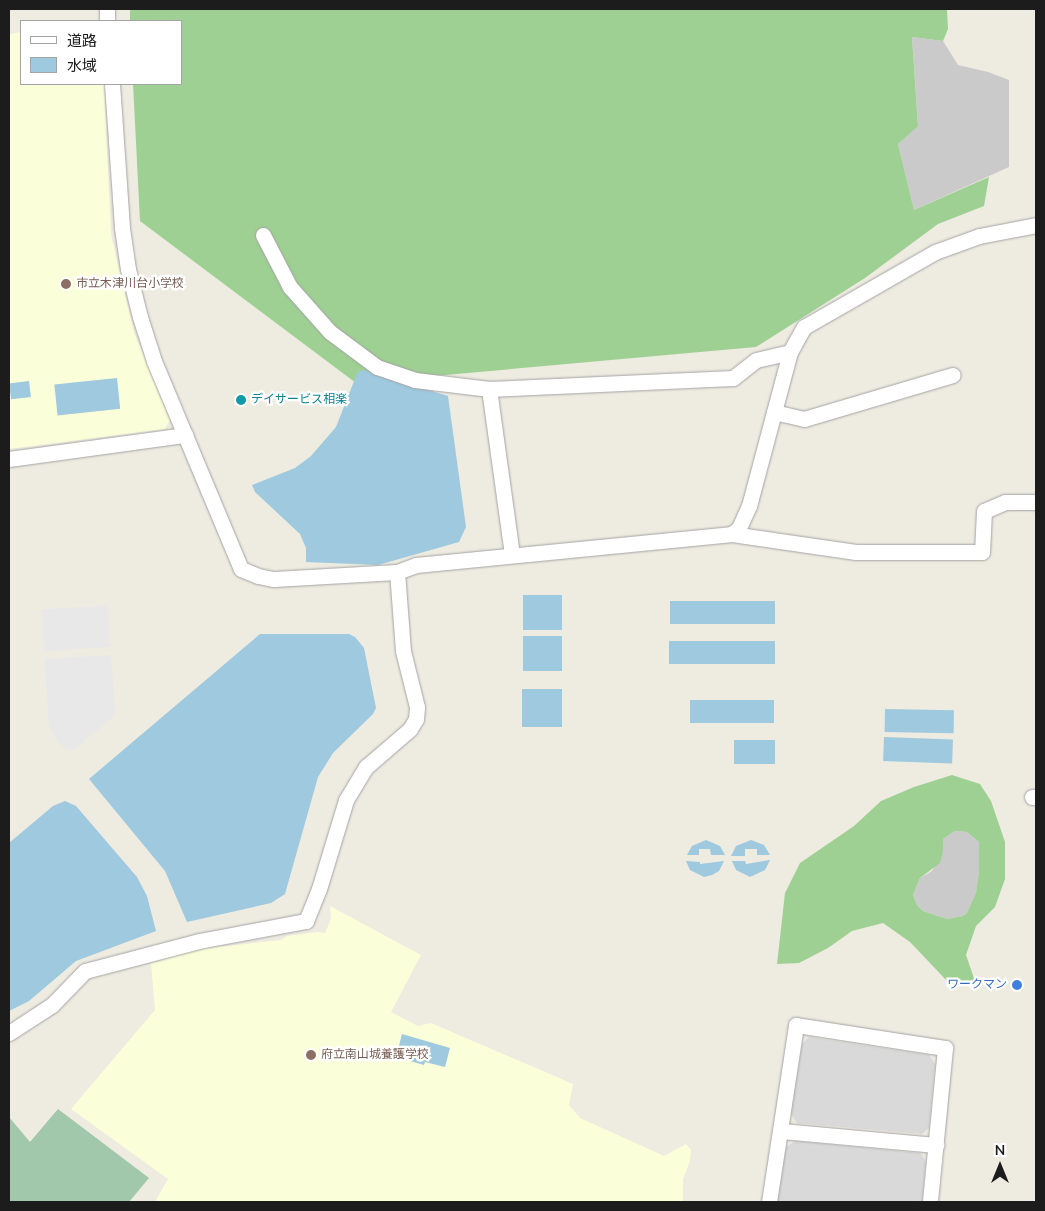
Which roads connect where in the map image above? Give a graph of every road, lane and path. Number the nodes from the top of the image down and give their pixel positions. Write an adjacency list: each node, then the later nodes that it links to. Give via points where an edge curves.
1 (112, 85): 8 (street, via 128,269 154,361)
2 (1036, 225): 4 (street, via 979,236 935,252 804,327)
3 (262, 235): 6 (street, via 290,287 330,332 377,367 416,380)
4 (790, 352): 6 (street, via 756,360 733,378); 7 (street)
5 (953, 375): 7 (street, via 804,418)
6 (489, 389): 12 (street)
7 (774, 412): 11 (street, via 749,506 739,528)
8 (185, 435): 9 (street); 13 (street, via 241,569 274,578)
9 (9, 460)
10 (1036, 502): 11 (street, via 1005,502 984,511 982,552 856,552)
11 (732, 534): 12 (street)
12 (512, 554): 13 (street, via 416,565)
13 (397, 572): 14 (street, via 403,651 417,707 416,719 410,729 366,767 346,800 306,921 199,941 85,970 52,1005)
14 (9, 1033)
15 (781, 1131): 16 (street); 16 (street, via 796,1025 945,1048); 17 (street)
16 (936, 1144): 18 (street)
17 (769, 1202)
18 (930, 1202)

